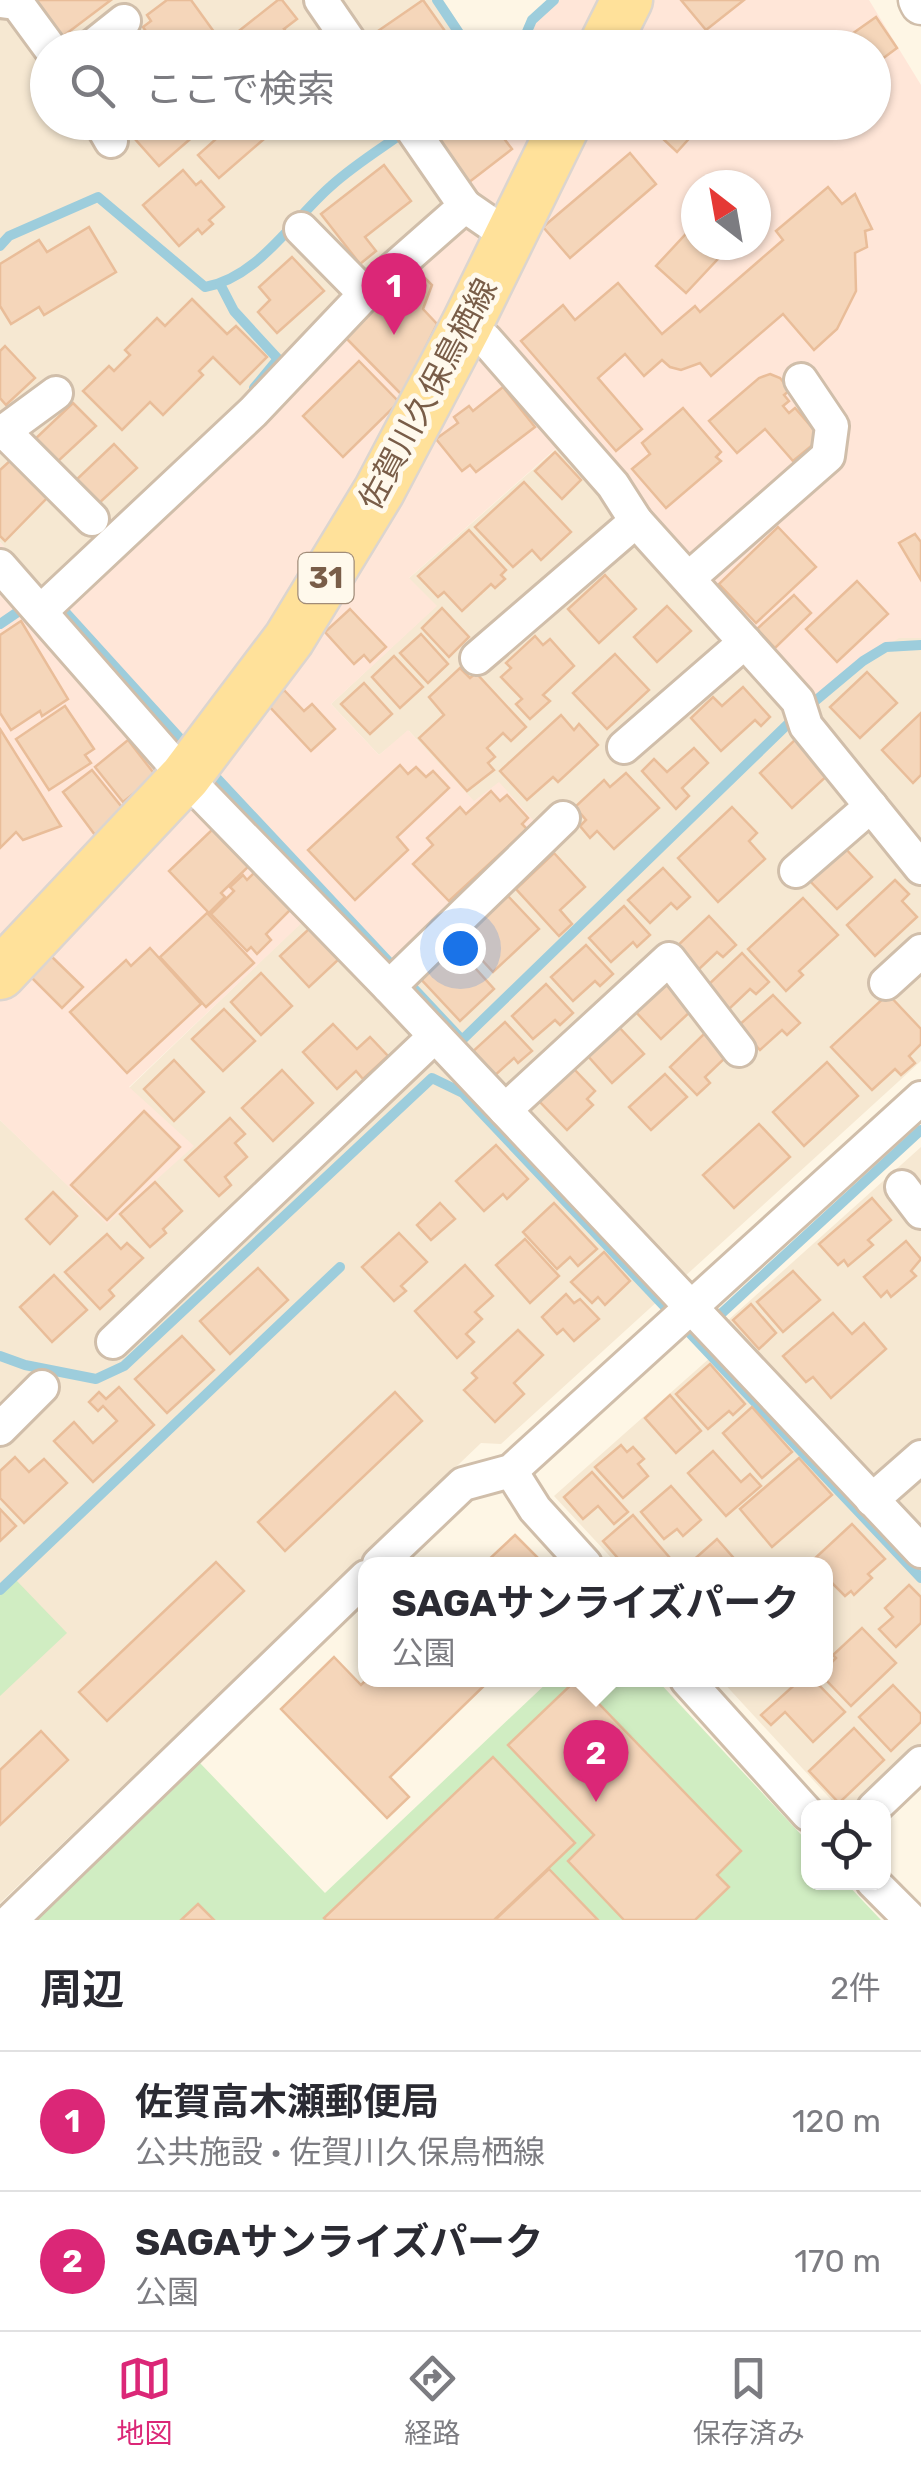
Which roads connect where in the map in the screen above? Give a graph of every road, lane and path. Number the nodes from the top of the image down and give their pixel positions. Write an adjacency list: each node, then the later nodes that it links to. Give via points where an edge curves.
1 (321, 0): 7 (street)
2 (627, 0): 8 (main road)
3 (0, 2): 5 (street, via 17,4)
4 (124, 21): 6 (street)
5 (36, 30)
6 (113, 30)
7 (342, 30)
8 (613, 30)
9 (419, 140): 11 (street)
10 (557, 140): 13 (main road, 佐賀川久保鳥栖線 / 31)
11 (465, 206): 13 (street); 14 (street)
12 (302, 229): 14 (street)
13 (510, 237): 15 (main road, 佐賀川久保鳥栖線 / 31)
14 (364, 294): 22 (street, via 252,412)
15 (467, 324): 20 (street, via 612,485); 26 (main road, 佐賀川久保鳥栖線 / 31, via 379,491 289,639)
16 (802, 380): 21 (street, via 832,426 828,456)
17 (56, 392): 18 (street)
18 (2, 432): 19 (street)
19 (92, 518)
20 (636, 521): 21 (street); 24 (street)
21 (689, 578): 23 (street)
22 (29, 594): 26 (street)
23 (745, 642): 25 (street); 27 (street)
24 (478, 658)
25 (624, 747)
26 (185, 777): 32 (main road, 佐賀川久保鳥栖線 / 31); 33 (street)
27 (871, 806): 29 (street); 30 (street)
28 (563, 818): 33 (street)
29 (921, 868)
30 (796, 871)
31 (921, 950): 34 (street)
32 (0, 974)
33 (398, 977): 35 (street)
34 (886, 983)
35 (436, 1036): 38 (street); 40 (street)
36 (739, 1050): 38 (street, via 669,958)
37 (921, 1098): 39 (street)
38 (505, 1110): 39 (street)
39 (693, 1320): 44 (street); 45 (street)
40 (113, 1342)
41 (42, 1387): 42 (street)
42 (0, 1429)
43 (921, 1457): 45 (street)
44 (511, 1471): 47 (street, via 463,1484); 48 (street, via 534,1509)
45 (872, 1500): 46 (street)
46 (919, 1546)
47 (386, 1557)
48 (578, 1557)
49 (358, 1585): 55 (street)
50 (694, 1687): 53 (street)
51 (921, 1764): 52 (street)
52 (883, 1800)
53 (801, 1806)
54 (881, 1890): 56 (street)
55 (11, 1920)
56 (911, 1920)

